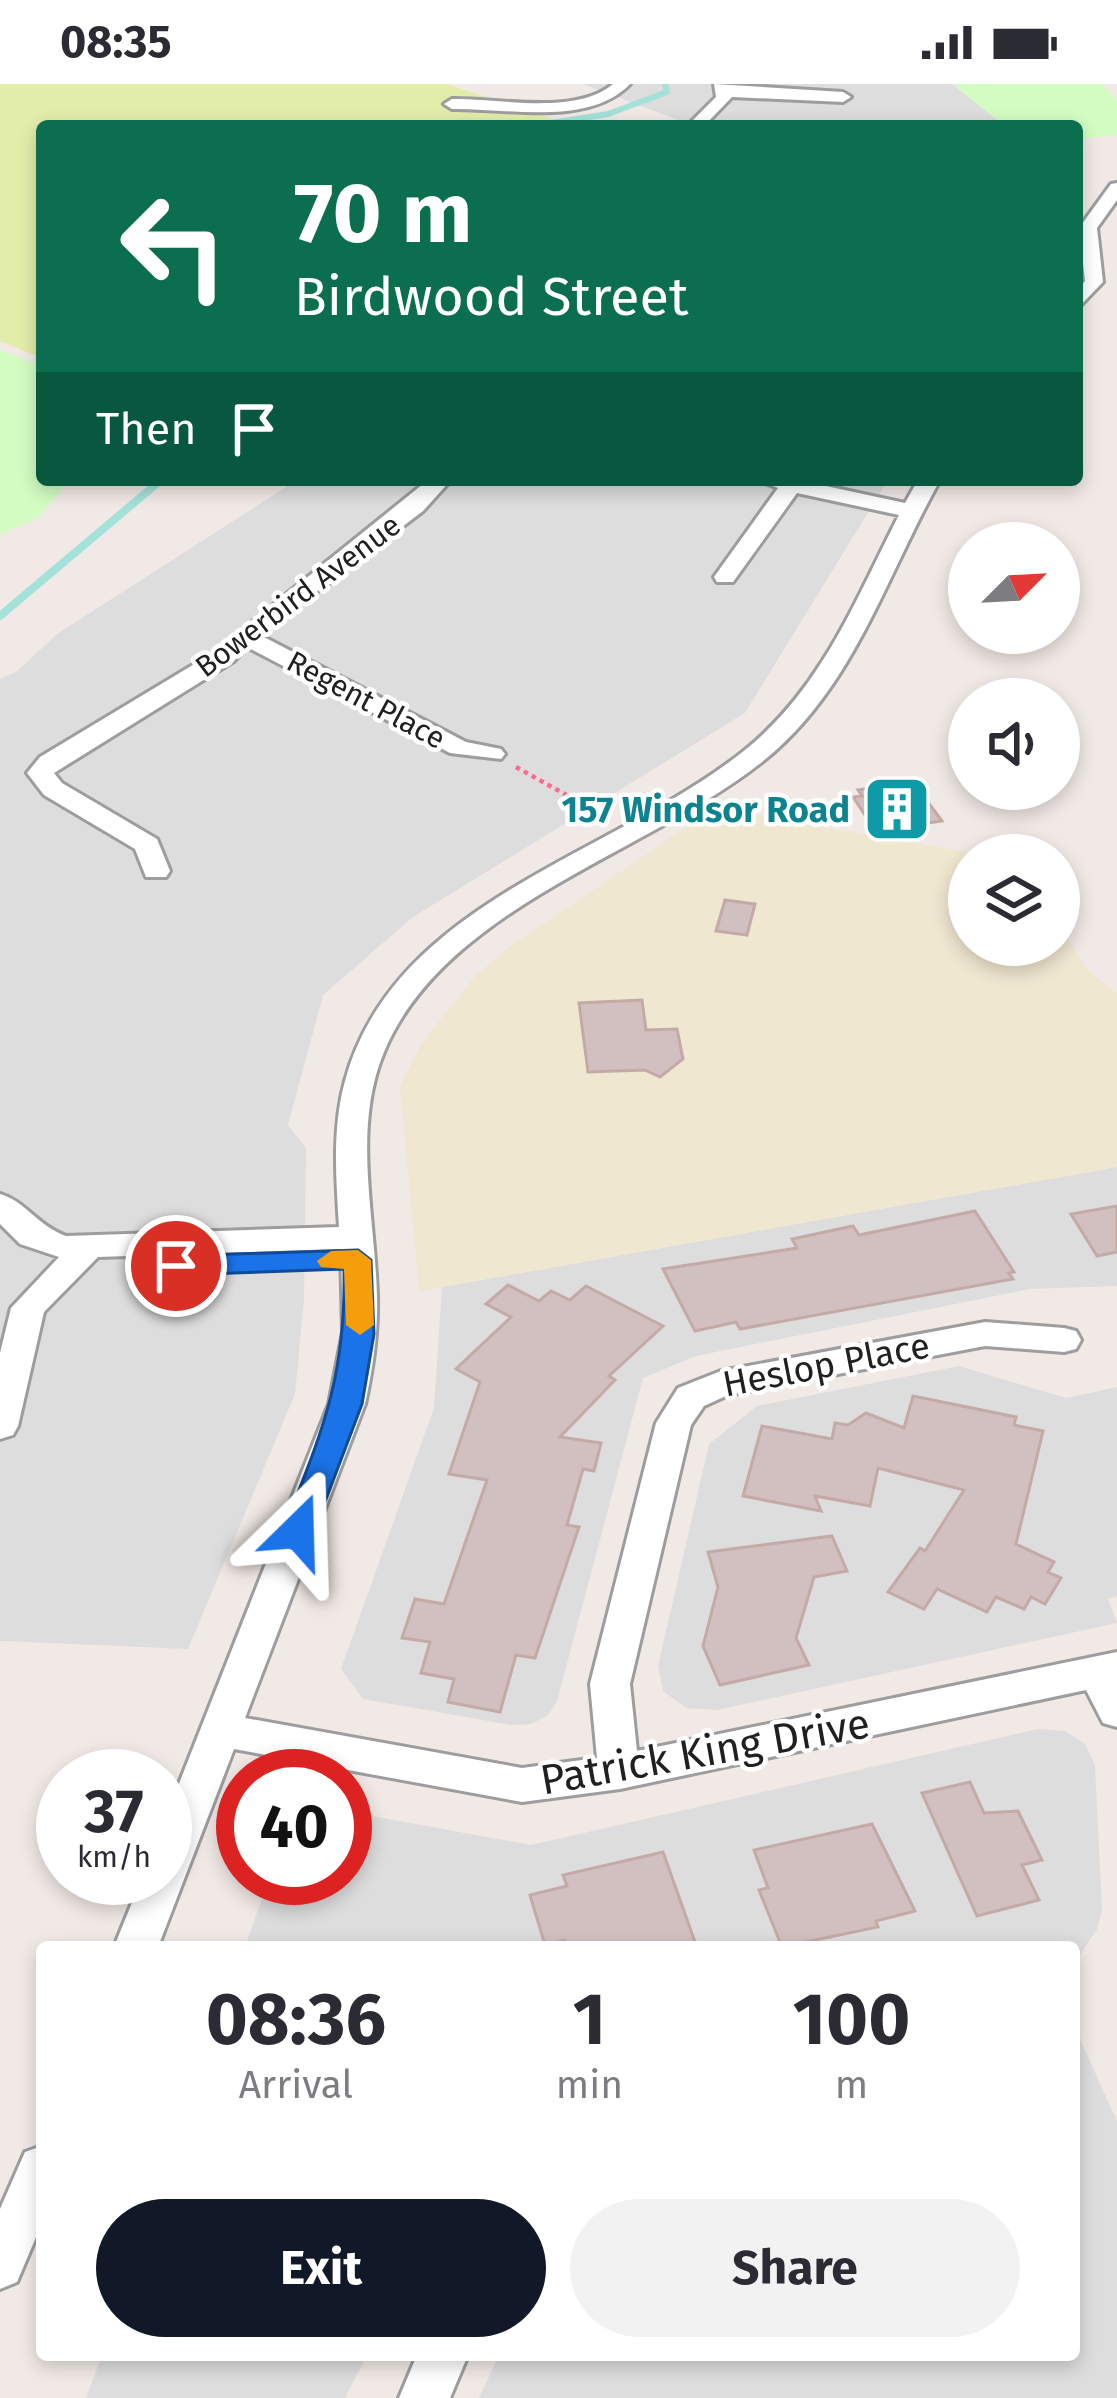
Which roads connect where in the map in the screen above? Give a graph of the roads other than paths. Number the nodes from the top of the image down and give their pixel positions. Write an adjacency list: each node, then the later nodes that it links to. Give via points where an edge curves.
1 (622, 84): 4 (street, via 585,102)
2 (724, 88): 3 (street); 5 (street)
3 (842, 97)
4 (452, 104)
5 (700, 120)
6 (1117, 188): 7 (street)
7 (1108, 209): 8 (street, via 1088,228 1094,282)
8 (1083, 296)
9 (434, 486): 15 (street, Bowerbird Avenue)
10 (778, 486): 14 (street)
11 (793, 486): 13 (street)
12 (925, 486): 13 (street)
13 (910, 512): 19 (street, via 801,712 745,761 446,948 412,982 371,1046 358,1088)
14 (724, 578)
15 (244, 636): 16 (street, Regent Place, via 460,748); 17 (street, Bowerbird Avenue, via 225,656 66,749 40,773 53,789 147,845)
16 (492, 754)
17 (156, 871)
18 (0, 1205): 20 (street, via 21,1228)
19 (357, 1249): 20 (street, via 86,1269); 25 (street, via 360,1334 347,1404)
20 (69, 1252): 22 (street, via 28,1308)
21 (1064, 1340): 26 (street, Heslop Place, via 967,1336 721,1384 691,1397 674,1423 610,1684)
22 (0, 1426)
23 (1107, 1670): 24 (street); 26 (street, Patrick King Drive)
24 (1117, 1711)
25 (220, 1730): 26 (street, Patrick King Drive, via 522,1785); 27 (street)
26 (620, 1772)
27 (192, 1802)
28 (152, 1905): 29 (street)
29 (138, 1941)
30 (36, 2182): 31 (street)
31 (0, 2265)
32 (439, 2361): 33 (street)
33 (424, 2398)

